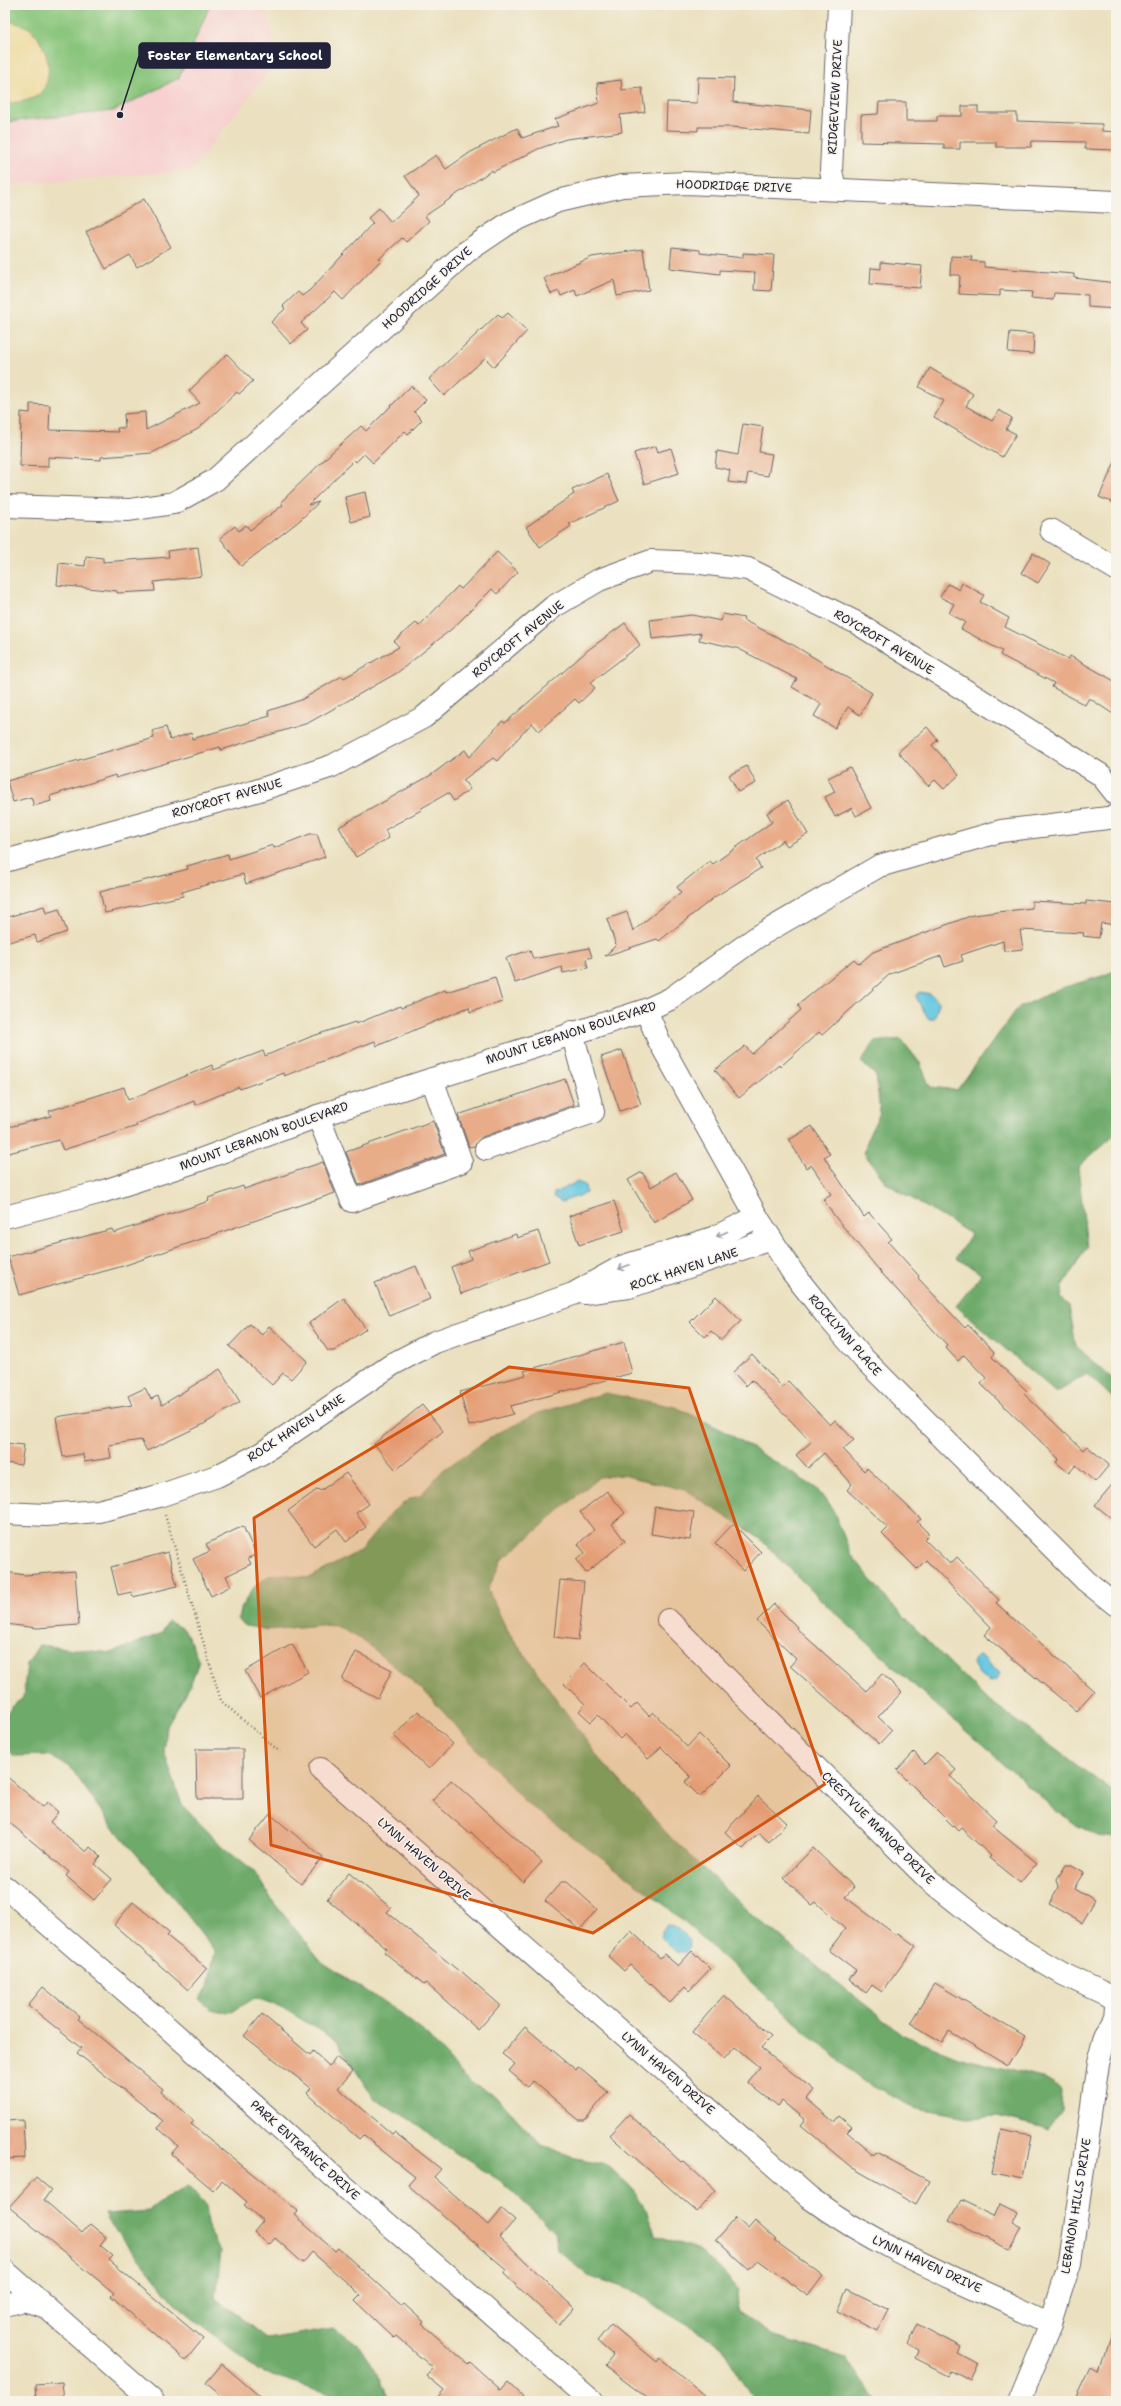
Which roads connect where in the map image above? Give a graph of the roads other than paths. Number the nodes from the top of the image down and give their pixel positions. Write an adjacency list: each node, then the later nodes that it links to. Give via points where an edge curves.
1 (839, 5): 2 (street, RIDGEVIEW DRIVE, via 831,171)
2 (835, 189): 3 (street, HOODRIDGE DRIVE); 4 (street, HOODRIDGE DRIVE, via 686,183 622,186 558,201 508,223 466,252 215,480 174,502 129,510)
3 (1116, 202)
4 (5, 506)
5 (1051, 530): 6 (street)
6 (1116, 569)
7 (1116, 794): 9 (street, ROYCROFT AVENUE, via 1101,775 857,623 748,569 700,563 651,561 599,580 553,607 424,717 332,766 256,791)
8 (1116, 817): 10 (street, MOUNT LEBANON BOULEVARD, via 1001,831 879,866 757,937 670,999)
9 (5, 861)
10 (646, 1010): 11 (street, MOUNT LEBANON BOULEVARD); 16 (street, ROCKLYNN PLACE, via 658,1041)
11 (572, 1032): 12 (street, MOUNT LEBANON BOULEVARD); 14 (street, via 593,1112)
12 (432, 1079): 13 (street, MOUNT LEBANON BOULEVARD); 13 (street, via 461,1162 352,1201)
13 (318, 1116): 15 (street, MOUNT LEBANON BOULEVARD, via 197,1161 98,1193)
14 (486, 1149)
15 (5, 1217)
16 (757, 1218): 17 (street, ROCKLYNN PLACE); 18 (street, ROCK HAVEN LANE, one-way to 18, via 713,1238)
17 (771, 1239): 19 (street, ROCK HAVEN LANE); 22 (street, ROCKLYNN PLACE, via 803,1286 863,1358 1086,1581)
18 (661, 1254): 19 (street); 20 (street, ROCK HAVEN LANE, one-way to 20, via 621,1267)
19 (668, 1275): 20 (street, ROCK HAVEN LANE, via 629,1288)
20 (573, 1294): 21 (street, ROCK HAVEN LANE, via 435,1342 393,1364 262,1453 216,1476 159,1496 98,1511 46,1515)
21 (5, 1513)
22 (1116, 1605)
23 (668, 1620): 26 (street, CRESTVUE MANOR DRIVE, via 929,1880 994,1932 1020,1949 1063,1974)
24 (321, 1769): 31 (street, LYNN HAVEN DRIVE, via 810,2198 841,2221 878,2242)
25 (9, 1894): 33 (street, PARK ENTRANCE DRIVE, via 167,2027)
26 (1116, 1998)
27 (1116, 2007): 31 (street, LEBANON HILLS DRIVE, via 1115,2017 1105,2036 1098,2063 1070,2262)
28 (5, 2271): 30 (street)
29 (5, 2305): 30 (street, via 24,2300)
30 (44, 2306): 32 (street)
31 (1051, 2323): 34 (street, LEBANON HILLS DRIVE)
32 (153, 2401)
33 (592, 2401)
34 (1019, 2401)

